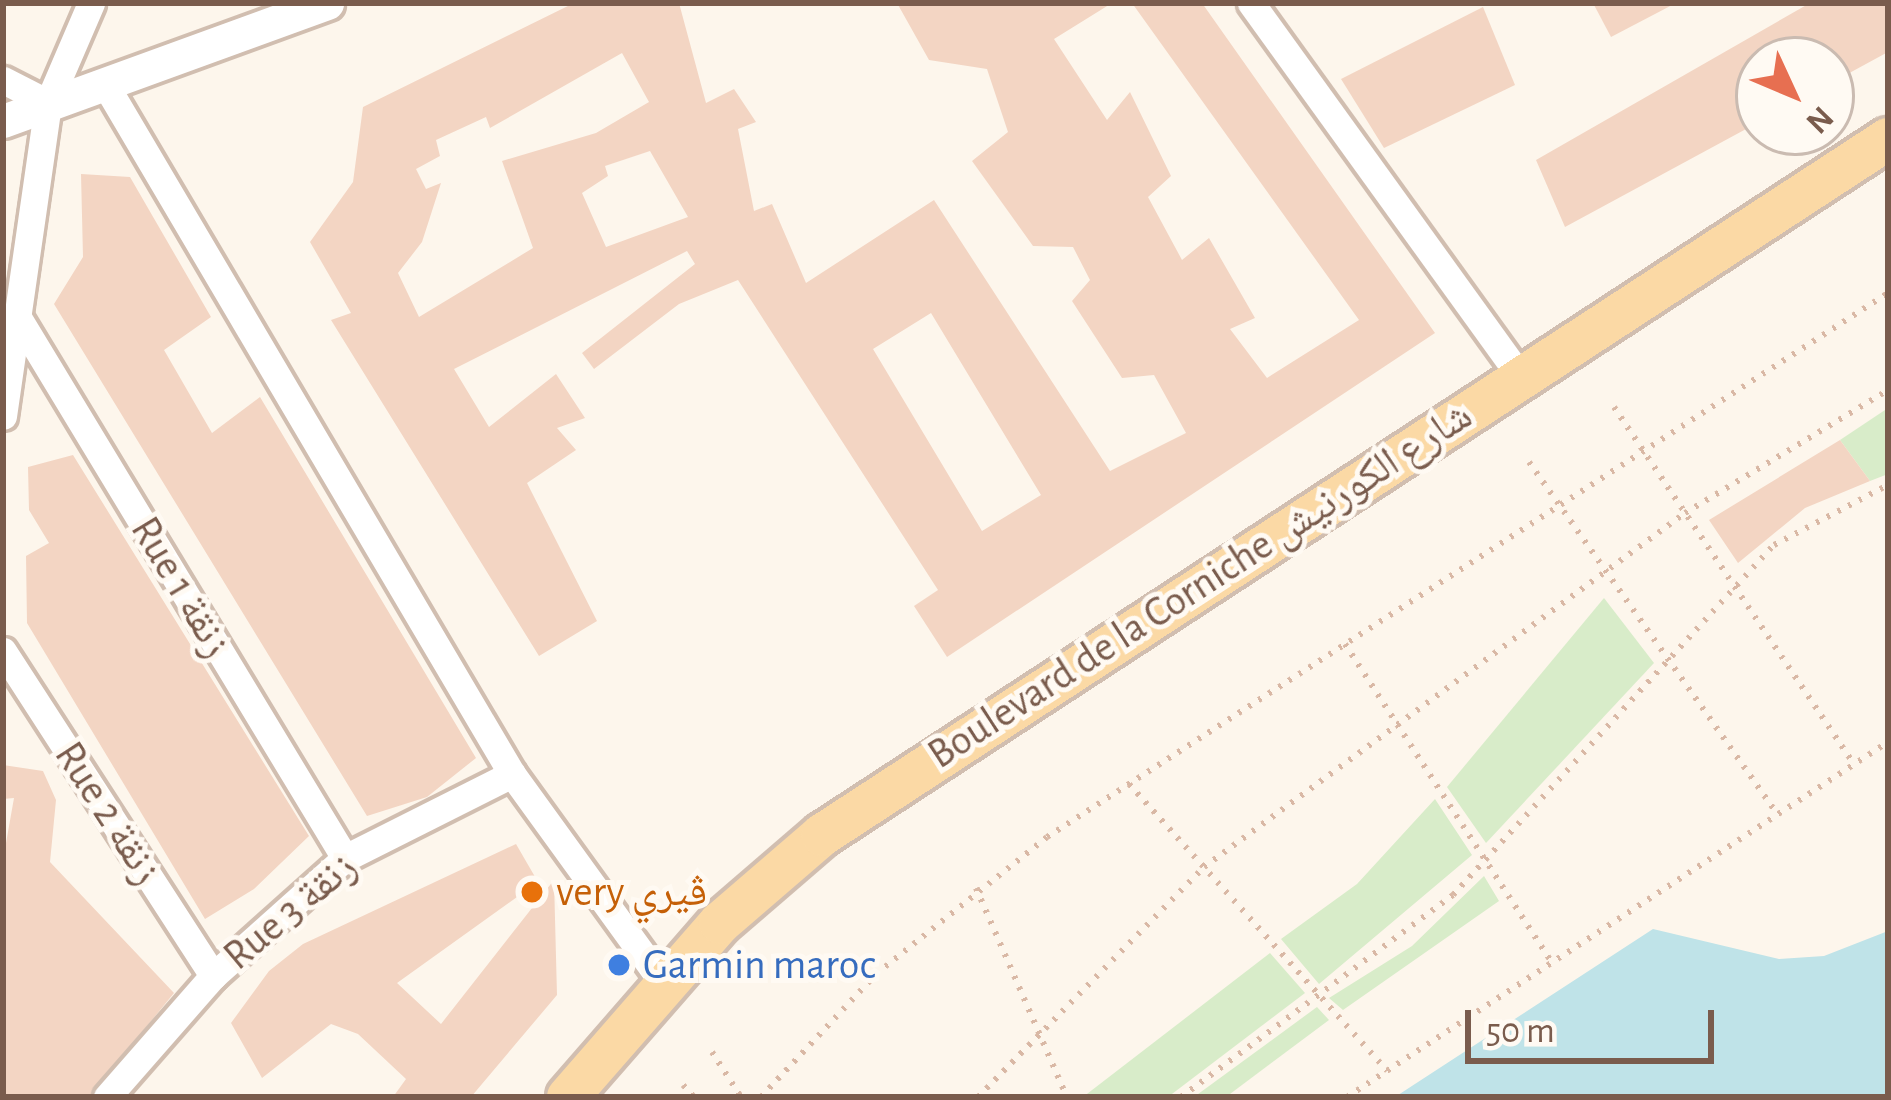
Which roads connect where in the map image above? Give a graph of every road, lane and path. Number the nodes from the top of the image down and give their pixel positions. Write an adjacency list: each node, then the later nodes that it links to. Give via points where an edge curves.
1 (91, 3): 6 (street)
2 (327, 3): 5 (street)
3 (1251, 3): 11 (street)
4 (3, 80): 6 (street)
5 (105, 84): 6 (street); 28 (street)
6 (48, 104): 7 (street); 10 (street)
7 (3, 121)
8 (1888, 139): 11 (main road, Boulevard de la Corniche شارع الكورنيش)
9 (1888, 293): 15 (path)
10 (17, 316): 14 (street); 31 (street, Rue 1 زنقة)
11 (1519, 374): 37 (main road, Boulevard de la Corniche شارع الكورنيش, via 837,824 749,895)
12 (1888, 390): 19 (path)
13 (1614, 407): 15 (path)
14 (3, 416)
15 (1647, 455): 18 (path); 19 (path)
16 (1528, 462): 18 (path)
17 (1888, 485): 21 (path, via 1808,520)
18 (1562, 508): 20 (path); 22 (path)
19 (1685, 513): 20 (path); 21 (path)
20 (1605, 570): 24 (path); 25 (path)
21 (1732, 583): 24 (path); 27 (path)
22 (1346, 644): 25 (path); 29 (path)
23 (3, 651): 36 (street, Rue 2 زنقة)
24 (1669, 660): 30 (path); 32 (path)
25 (1397, 724): 32 (path); 33 (path)
26 (1888, 742): 27 (path)
27 (1854, 764): 30 (path)
28 (512, 774): 31 (street, Rue 3 زنقة); 37 (street, via 617,931)
29 (1129, 784): 33 (path); 34 (path)
30 (1777, 814): 35 (path)
31 (344, 858): 36 (street, Rue 3 زنقة)
32 (1486, 861): 35 (path); 38 (path, via 1419,923)
33 (1204, 867): 38 (path); 39 (path)
34 (976, 888): 39 (path); 47 (path, via 875,974)
35 (1552, 963): 41 (path)
36 (213, 976): 43 (street, Rue 3 زنقة)
37 (664, 985): 44 (main road, Boulevard de la Corniche شارع الكورنيش)
38 (1318, 994): 41 (path); 50 (path)
39 (1040, 1032): 48 (path); 49 (path)
40 (712, 1052): 46 (path)
41 (1387, 1071): 51 (path)
42 (683, 1085): 45 (path)
43 (106, 1097)
44 (568, 1097)
45 (694, 1097)
46 (741, 1097)
47 (761, 1097)
48 (978, 1097)
49 (1066, 1097)
50 (1181, 1097)
51 (1347, 1097)

